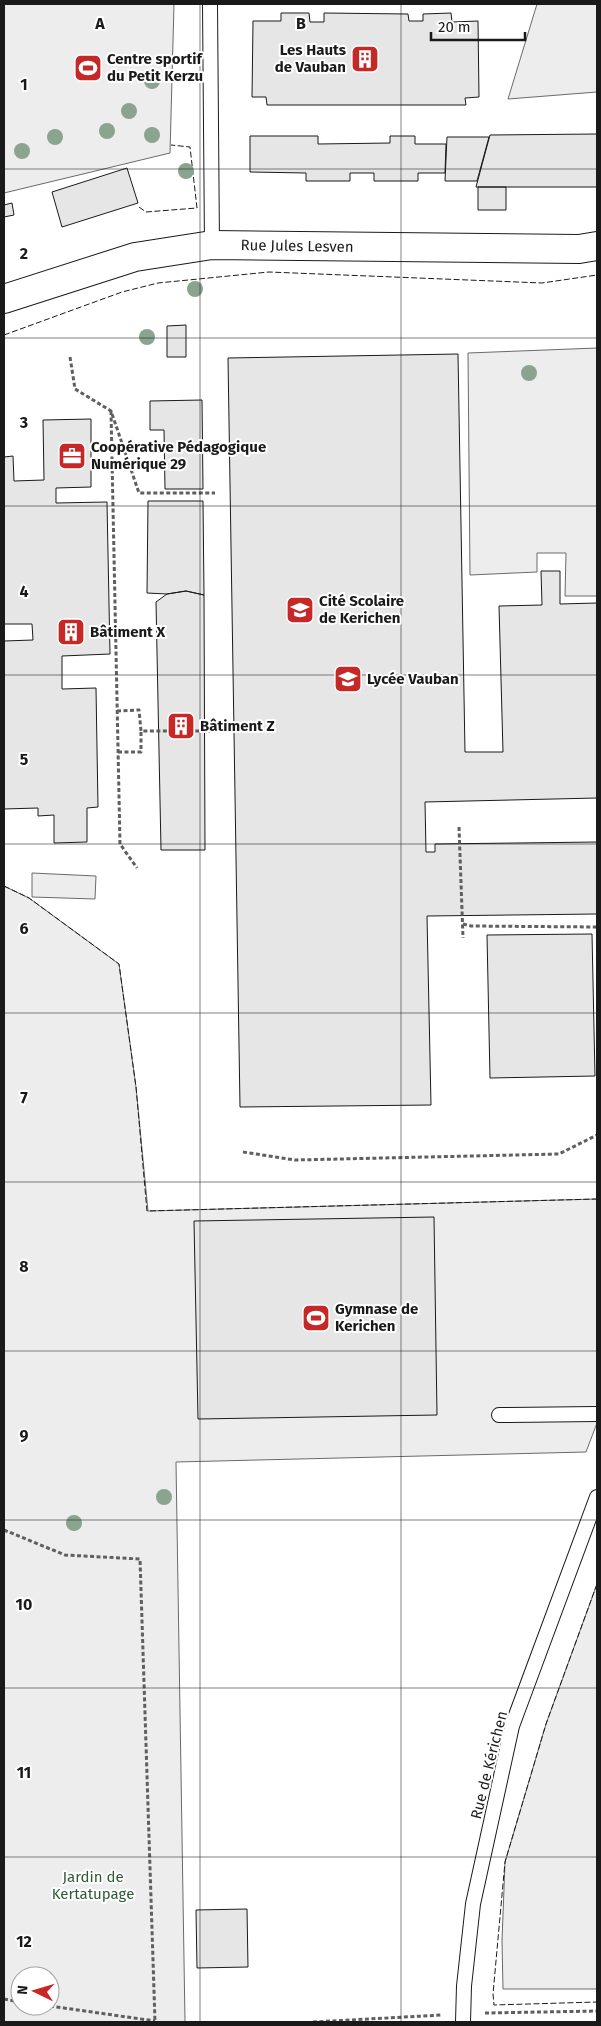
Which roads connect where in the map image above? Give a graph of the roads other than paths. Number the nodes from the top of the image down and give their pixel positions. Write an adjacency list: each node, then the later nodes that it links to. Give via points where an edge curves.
1 (210, 4): 2 (lane)
2 (212, 245): 3 (street, Rue Jules Lesven, via 580,249); 4 (street, Rue Jules Lesven, via 135,257)
3 (597, 246)
4 (4, 299)
5 (597, 1414): 6 (lane)
6 (499, 1415)
7 (597, 1497): 8 (lane, Rue de Kérichen, via 512,1726 473,1904)
8 (463, 2018)

